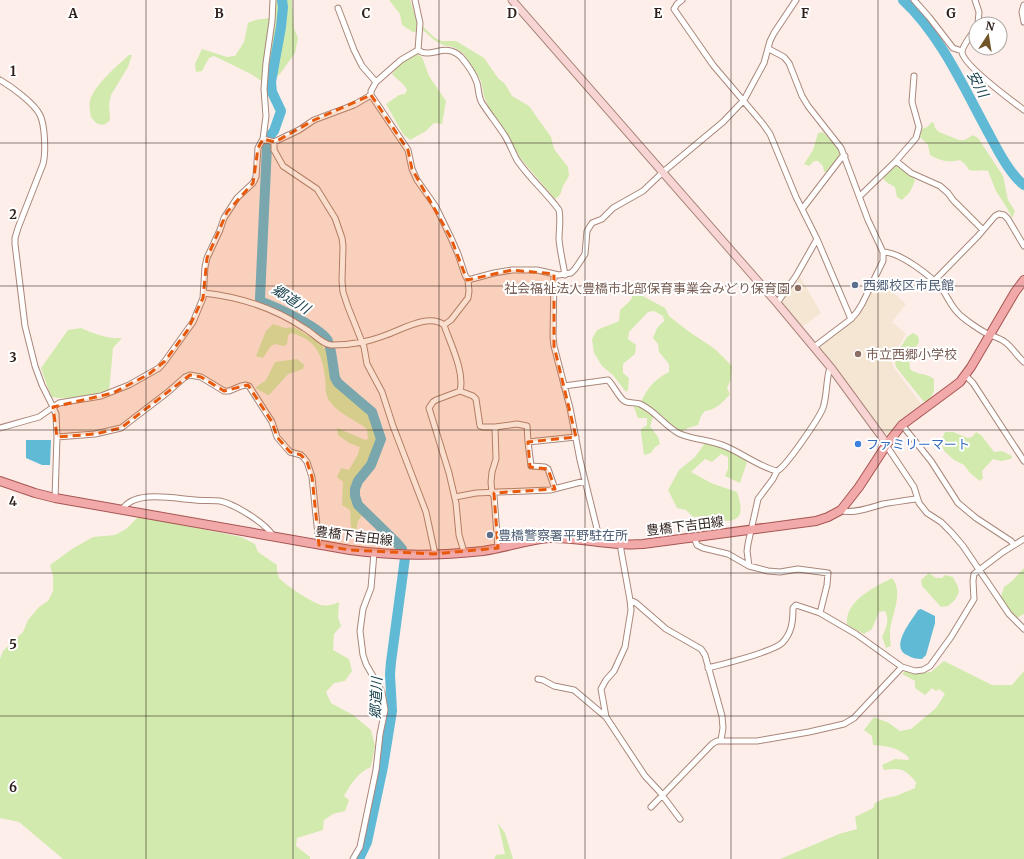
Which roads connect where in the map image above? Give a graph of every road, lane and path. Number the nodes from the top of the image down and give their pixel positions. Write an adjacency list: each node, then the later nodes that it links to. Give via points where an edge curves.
1 (273, 0): 22 (street, via 264,89)
2 (415, 0): 14 (street, via 420,22)
3 (512, 0): 26 (street)
4 (682, 0): 20 (street, via 674,9 714,65)
5 (796, 0): 13 (street, via 774,33)
6 (914, 0): 15 (street, via 953,48)
7 (974, 0): 10 (street)
8 (1024, 5): 11 (street)
9 (338, 8): 18 (street, via 362,66)
10 (979, 16)
11 (1024, 22)
12 (968, 40): 15 (street)
13 (769, 49): 20 (street); 24 (street, via 789,62 802,96 818,120 836,140)
14 (418, 50): 18 (street, via 401,60); 34 (street, via 426,54 437,50 454,52 460,56 474,76 479,97 517,160 559,210 559,238)
15 (962, 51): 21 (street, via 976,71)
16 (914, 76): 25 (street, via 912,102 919,127 916,138)
17 (0, 80): 50 (street, via 36,109 42,122 46,154 18,228 15,244 25,326 35,366)
18 (376, 82): 19 (street)
19 (371, 95): 23 (street, via 354,105 314,120); 35 (street, via 408,150 417,180 436,207)
20 (744, 100): 26 (street, via 723,122); 28 (street, via 770,134)
21 (1024, 110)
22 (264, 139): 23 (street); 38 (street, via 258,148 257,171 253,183 227,212 207,258)
23 (273, 142): 43 (street, via 274,150 283,166 317,189 332,212 342,238 343,292)
24 (845, 156): 27 (street); 28 (street)
25 (896, 161): 27 (street); 29 (street, via 911,173 940,186)
26 (663, 172): 34 (street, via 639,194 592,223 587,231 585,254 571,273); 39 (street)
27 (860, 196): 32 (street)
28 (803, 208): 30 (street)
29 (983, 230): 31 (street, via 995,216 1004,215); 37 (street)
30 (817, 239): 39 (street); 40 (street)
31 (1024, 246)
32 (883, 252): 37 (street, via 894,254 909,262); 40 (street, via 883,261 862,304)
33 (554, 274): 34 (street); 35 (street, via 512,270); 48 (street, via 553,337)
34 (565, 274)
35 (468, 280): 41 (street, via 468,298)
36 (1024, 280): 42 (main road, 豊橋下吉田線)
37 (934, 281): 42 (street, via 961,317)
38 (204, 293): 43 (street, via 260,305 303,326 330,345); 50 (street, via 193,322 159,368 113,393 59,403)
39 (777, 304): 44 (street)
40 (851, 319): 44 (street)
41 (444, 325): 43 (street, via 441,322 428,321 418,323); 49 (street, via 461,376)
42 (990, 335): 45 (street, via 1006,343); 47 (main road, 豊橋下吉田線)
43 (362, 342): 80 (street, via 367,364 382,392 426,512)
44 (814, 347): 46 (street)
45 (1024, 362)
46 (832, 369): 57 (street); 59 (street, via 828,371 823,408 790,458)
47 (965, 375): 51 (main road, 豊橋下吉田線, via 952,388); 58 (street, via 973,383)
48 (564, 386): 55 (street); 59 (street, via 608,380 623,400 640,404 672,430 695,439 726,446)
49 (460, 391): 52 (street, via 476,399 480,426); 64 (street, via 436,400 429,408)
50 (53, 407): 53 (street, via 39,417); 54 (street, via 56,414)
51 (902, 425): 57 (main road, 豊橋下吉田線); 76 (street, via 932,461 958,503)
52 (494, 427): 56 (street, via 517,424 526,426); 63 (street, via 496,459 492,472)
53 (0, 428)
54 (57, 437): 65 (street); 75 (street, via 94,434 121,428 190,375 201,377 224,391 249,386 272,422 277,437 290,452 300,455 307,462 312,477)
55 (576, 437): 56 (street); 61 (street)
56 (528, 442): 62 (street, via 531,466 548,469)
57 (887, 444): 66 (street, via 914,487); 68 (main road, 豊橋下吉田線, via 859,487)
58 (1024, 461)
59 (777, 471): 69 (street, via 758,498)
60 (0, 481): 65 (main road, 豊橋下吉田線)
61 (585, 481): 62 (street); 73 (street)
62 (555, 489): 63 (street)
63 (492, 493): 64 (street); 77 (street)
64 (455, 496): 78 (street, via 459,535)
65 (55, 498): 67 (main road, 豊橋下吉田線)
66 (918, 499): 68 (street, via 844,512); 82 (street, via 927,513 951,532)
67 (122, 510): 70 (main road, 豊橋下吉田線); 70 (street, via 132,501 163,496 219,501 247,513)
68 (840, 510): 69 (main road, 豊橋下吉田線, via 816,521)
69 (751, 530): 71 (main road, 豊橋下吉田線); 81 (street, via 747,551)
70 (273, 536): 75 (main road, 豊橋下吉田線)
71 (694, 537): 74 (main road, 豊橋下吉田線, via 642,544); 81 (street, via 697,545 728,554)
72 (1024, 539): 76 (street)
73 (598, 542): 74 (main road, 豊橋下吉田線); 77 (main road, 豊橋下吉田線, via 550,538)
74 (621, 544): 83 (street)
75 (319, 545): 79 (main road, 豊橋下吉田線)
76 (1014, 545): 82 (street)
77 (498, 548): 78 (main road, 豊橋下吉田線)
78 (464, 552): 80 (main road, 豊橋下吉田線)
79 (374, 553): 80 (main road, 豊橋下吉田線); 94 (street, via 371,588 361,617 360,631 363,655 382,692 385,710 362,841)
80 (435, 554)
81 (749, 566): 84 (street, via 775,572 798,570 828,573)
82 (979, 570): 85 (street, via 1009,614); 86 (street, via 974,574 974,599 930,666 916,671)
83 (630, 600): 87 (street, via 636,602 666,629 701,649); 89 (street, via 631,610 625,647 614,671 601,689)
84 (820, 614): 86 (street, via 856,634); 87 (street, via 801,606 794,606 790,631 780,644)
85 (1024, 629)
86 (902, 667): 90 (street, via 854,718 844,724 757,741)
87 (708, 668): 90 (street, via 722,716)
88 (538, 679): 89 (street, via 554,686 574,690)
89 (606, 717): 91 (street, via 645,776)
90 (721, 740): 91 (street, via 712,744)
91 (661, 795): 92 (street); 93 (street)
92 (651, 807)
93 (680, 819)
94 (353, 859)

